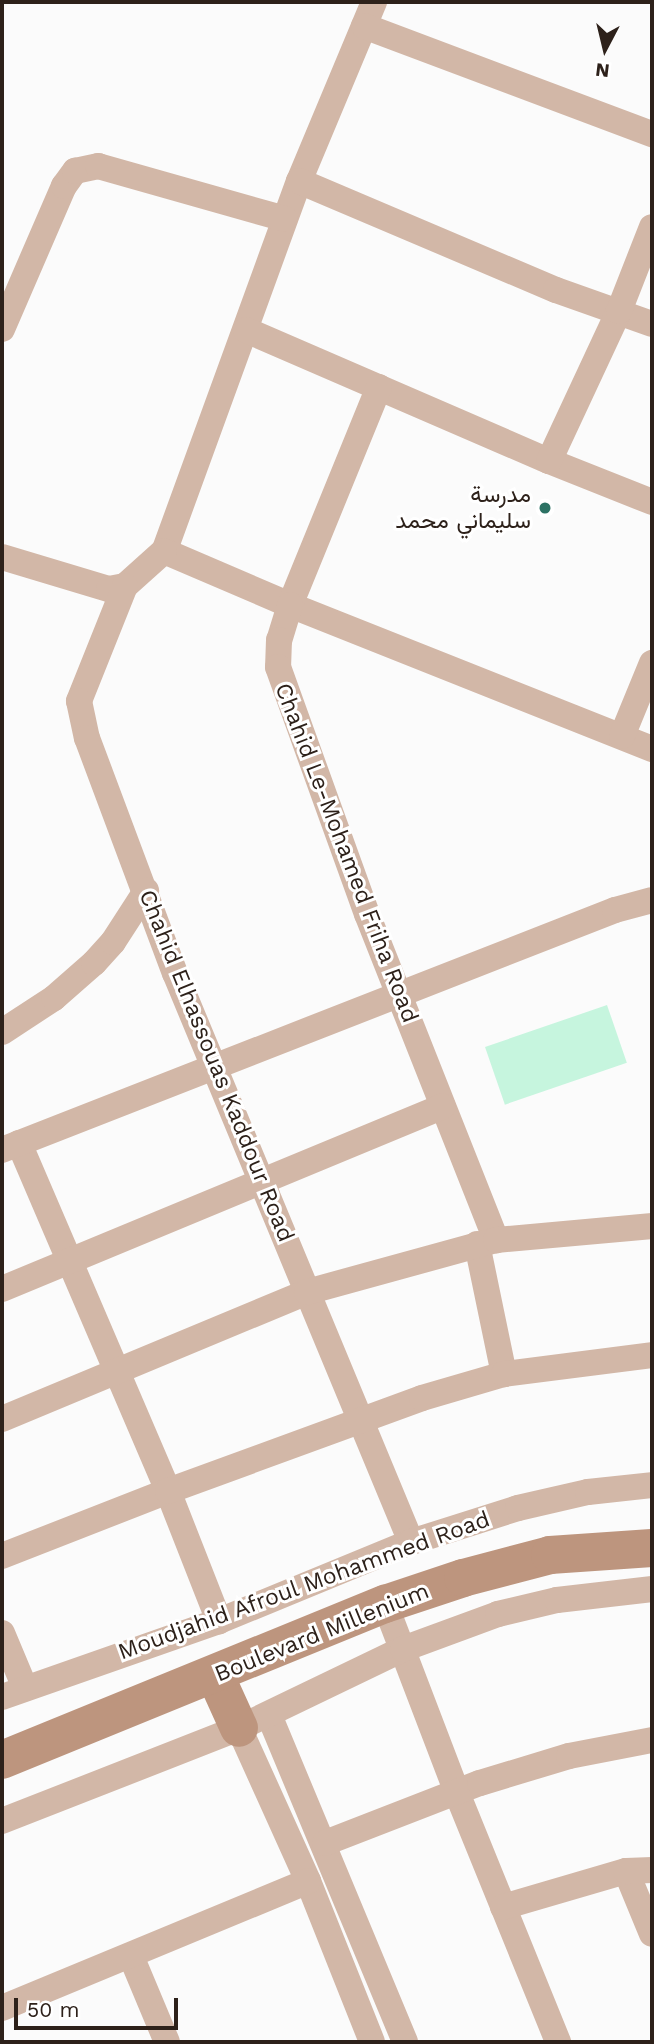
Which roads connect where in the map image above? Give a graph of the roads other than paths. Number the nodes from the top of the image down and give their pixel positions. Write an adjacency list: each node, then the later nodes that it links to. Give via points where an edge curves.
1 (369, 14): 2 (street); 3 (street)
2 (652, 134)
3 (299, 181): 4 (street); 6 (street, via 556,290)
4 (285, 219): 8 (street, via 98,166 75,171 64,186); 9 (street)
5 (652, 227): 6 (street)
6 (619, 311): 7 (street); 11 (street)
7 (652, 324)
8 (2, 329)
9 (246, 330): 10 (street); 13 (street)
10 (379, 387): 11 (street); 16 (street, Chahid Le-Mohamed Friha Road)
11 (549, 461): 12 (street)
12 (652, 502)
13 (163, 551): 15 (street); 16 (street)
14 (2, 557): 15 (street, via 104,589)
15 (125, 586): 20 (street, Chahid Elhassouas Kaddour Road, via 79,701 113,812)
16 (289, 605): 18 (street); 22 (street, Chahid Le-Mohamed Friha Road, via 277,654 281,680)
17 (652, 663): 18 (street)
18 (622, 736): 19 (street)
19 (652, 749)
20 (146, 891): 23 (street, via 94,963 54,998); 24 (street, Chahid Elhassouas Kaddour Road, via 175,973)
21 (652, 900): 22 (street, via 615,910)
22 (398, 995): 24 (street); 25 (street, Chahid Le-Mohamed Friha Road)
23 (2, 1032)
24 (216, 1066): 26 (street); 27 (street, Chahid Elhassouas Kaddour Road)
25 (443, 1106): 27 (street); 29 (street, Chahid Le-Mohamed Friha Road)
26 (10, 1146): 30 (street)
27 (262, 1181): 30 (street); 32 (street, Chahid Elhassouas Kaddour Road)
28 (652, 1226): 29 (street)
29 (486, 1242): 32 (street); 35 (street, Chahid Le-Mohamed Friha Road)
30 (69, 1261): 31 (street); 34 (street)
31 (2, 1289)
32 (307, 1292): 34 (street); 37 (street, Chahid Elhassouas Kaddour Road)
33 (652, 1355): 35 (street)
34 (115, 1370): 36 (street); 39 (street)
35 (504, 1374): 37 (street)
36 (2, 1419)
37 (361, 1420): 39 (street); 40 (street, Chahid Elhassouas Kaddour Road)
38 (652, 1485): 40 (street, Moudjahid Afroul Mohammed Road, via 588,1492 518,1508)
39 (168, 1491): 42 (street); 45 (street)
40 (411, 1542): 45 (street, Moudjahid Afroul Mohammed Road)
41 (652, 1548): 44 (main road, Boulevard Millenium, via 550,1555)
42 (2, 1556)
43 (652, 1589): 47 (street, via 498,1614)
44 (385, 1604): 47 (street); 48 (main road, Boulevard Millenium)
45 (219, 1621): 49 (street, Moudjahid Afroul Mohammed Road)
46 (2, 1633): 49 (street)
47 (402, 1648): 50 (street); 53 (street)
48 (215, 1675): 50 (main road); 52 (main road, Boulevard Millenium)
49 (13, 1692)
50 (254, 1721): 54 (street); 55 (street); 58 (street)
51 (652, 1740): 53 (street, via 569,1756)
52 (2, 1760)
53 (457, 1793): 55 (street); 59 (street)
54 (2, 1821)
55 (325, 1843): 65 (street)
56 (652, 1870): 57 (street)
57 (626, 1871): 59 (street); 60 (street)
58 (308, 1881): 61 (street); 64 (street)
59 (503, 1907): 66 (street)
60 (652, 1934)
61 (131, 1956): 62 (street); 63 (street)
62 (2, 2008)
63 (167, 2042)
64 (372, 2042)
65 (405, 2042)
66 (558, 2042)

